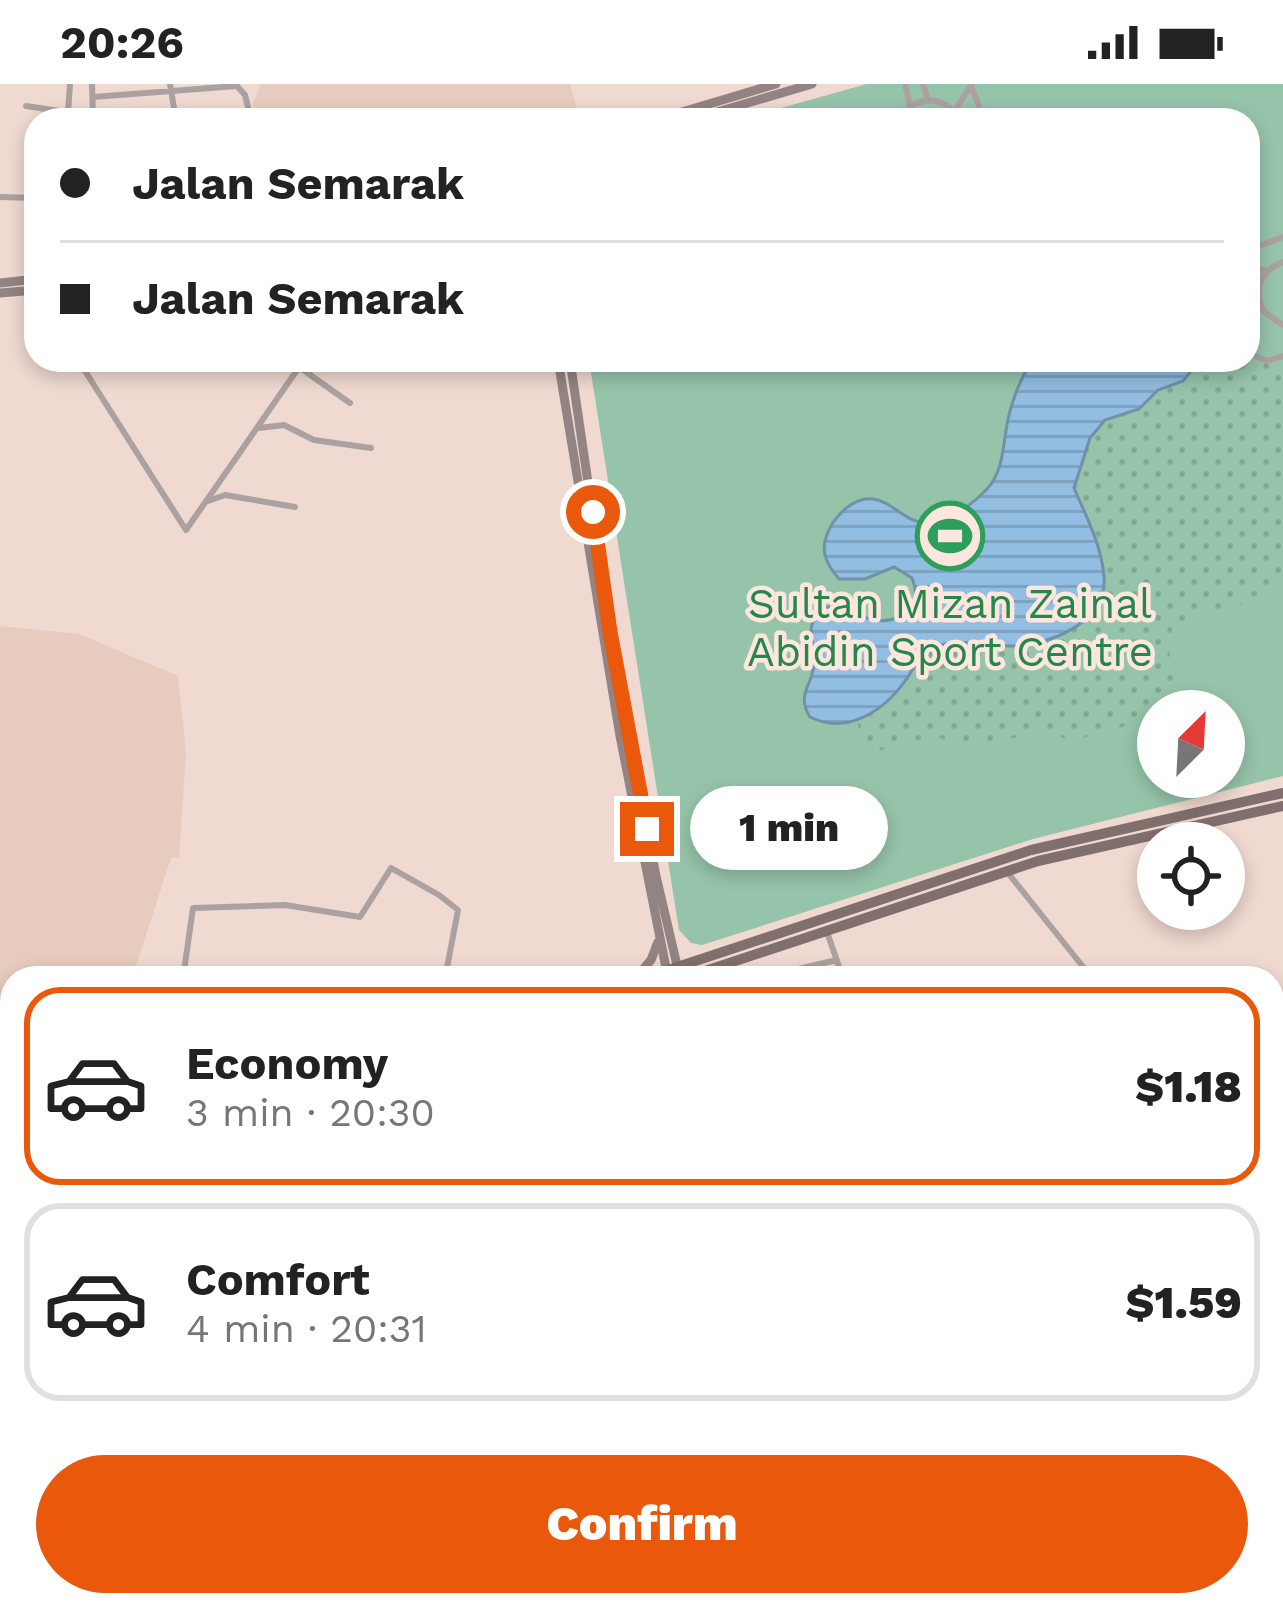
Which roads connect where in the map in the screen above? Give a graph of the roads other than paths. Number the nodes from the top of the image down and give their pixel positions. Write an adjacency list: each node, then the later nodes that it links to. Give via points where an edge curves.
1 (92, 84): 7 (street)
2 (776, 84): 14 (main road)
3 (812, 84): 15 (main road)
4 (905, 84): 10 (street)
5 (923, 84): 8 (street)
6 (171, 88): 7 (street); 13 (street, via 237,86)
7 (93, 97): 12 (street)
8 (928, 100): 10 (street); 16 (street)
9 (26, 106): 11 (street)
10 (910, 106)
11 (40, 108)
12 (93, 108)
13 (248, 108)
14 (688, 108)
15 (731, 108)
16 (950, 108)
17 (1283, 262): 19 (street)
18 (1260, 270): 19 (street)
19 (1266, 271): 20 (street)
20 (1260, 287)
21 (1260, 299): 22 (street)
22 (1283, 325)
23 (85, 372): 31 (street, via 186,530)
24 (296, 372): 29 (street)
25 (313, 372): 28 (street)
26 (560, 372): 37 (main road, via 620,736)
27 (571, 372): 37 (main road)
28 (350, 404)
29 (256, 429): 30 (street, via 284,425 314,440); 31 (street)
30 (371, 448)
31 (204, 503): 32 (street, via 225,495)
32 (295, 507)
33 (1283, 793): 36 (main road, via 1031,850)
34 (1283, 806): 35 (main road)
35 (1007, 871): 36 (main road); 49 (street)
36 (823, 923): 38 (main road); 39 (street); 40 (main road)
37 (665, 938): 38 (main road); 43 (main road); 44 (main road)
38 (701, 959): 45 (main road)
39 (837, 960): 47 (street); 48 (street)
40 (720, 965): 46 (main road)
41 (185, 966): 42 (street, via 194,908 285,905 360,917 391,868 458,910)
42 (448, 966)
43 (647, 966)
44 (673, 966)
45 (690, 966)
46 (716, 966)
47 (811, 966)
48 (839, 966)
49 (1082, 966)

